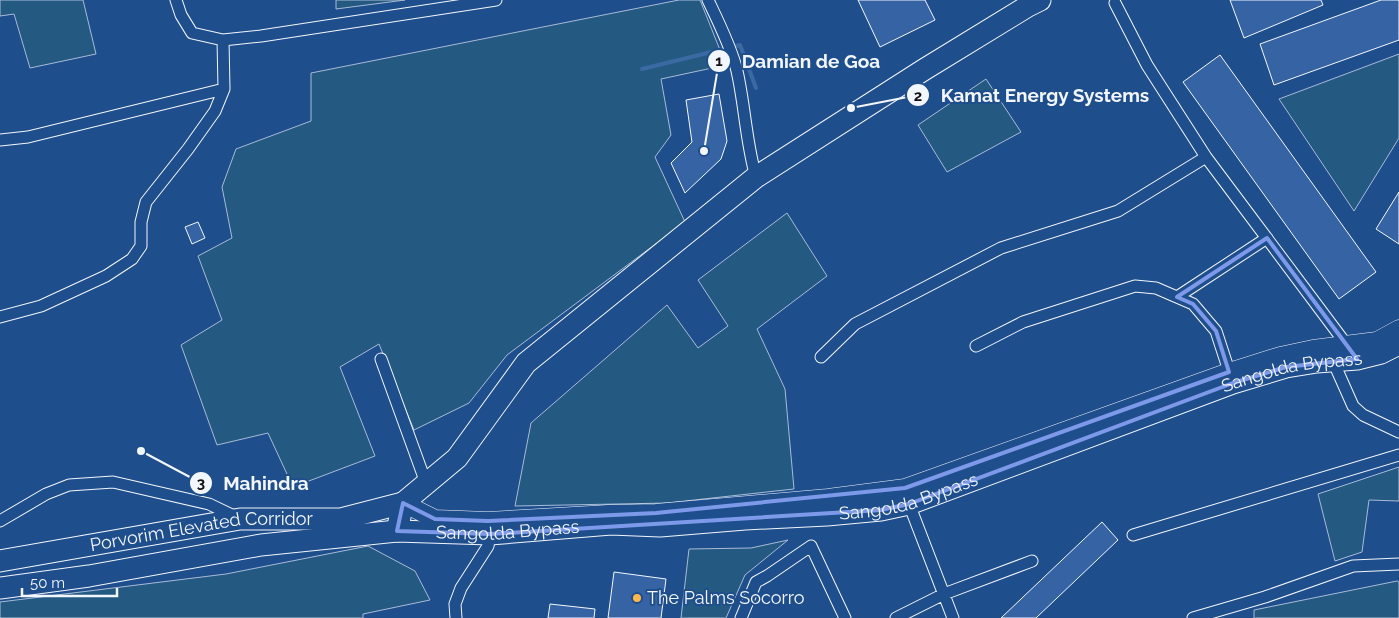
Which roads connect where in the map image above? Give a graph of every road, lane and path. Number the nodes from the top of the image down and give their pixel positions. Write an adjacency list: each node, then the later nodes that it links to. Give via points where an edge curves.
1 (176, 0): 6 (street, via 192,33)
2 (496, 0): 6 (street)
3 (708, 0): 10 (street, via 737,70 750,158)
4 (1040, 0): 10 (highway)
5 (1115, 3): 9 (street, via 1147,65)
6 (223, 40): 7 (street)
7 (224, 89): 8 (street, via 28,137); 13 (street, via 215,111 146,202 141,222 141,246 132,259 106,276 41,306)
8 (0, 140)
9 (1206, 157): 11 (street); 18 (street, via 1118,211 1001,248 855,324)
10 (756, 177): 24 (highway, via 526,363 457,458)
11 (1267, 238): 12 (street); 17 (street)
12 (1177, 297): 16 (street, via 1156,288 1136,286 1023,322); 21 (street, via 1193,304 1216,331)
13 (0, 317)
14 (1399, 329): 17 (main road, Sangolda Bypass)
15 (1399, 344): 17 (highway, Sangolda Bypass, via 1381,353)
16 (976, 346)
17 (1352, 352): 20 (highway, Sangolda Bypass); 21 (main road, Sangolda Bypass, via 1313,349 1280,356)
18 (821, 357)
19 (381, 358): 24 (street)
20 (1333, 361): 21 (highway, Sangolda Bypass); 22 (street, via 1353,406 1363,415)
21 (1231, 377): 25 (main road, Sangolda Bypass, via 905,488 656,513 488,522 435,519); 26 (highway, Sangolda Bypass)
22 (1399, 432)
23 (1399, 455): 31 (street)
24 (426, 483): 25 (highway)
25 (403, 503): 27 (highway, Porvorim Elevated Corridor, via 341,519); 29 (highway)
26 (909, 504): 30 (highway, Sangolda Bypass, via 827,515 660,526 611,524); 36 (street)
27 (240, 519): 28 (street, via 209,504 113,482 69,485 46,494); 32 (highway, Porvorim Elevated Corridor)
28 (0, 521)
29 (396, 531): 30 (highway, Sangolda Bypass); 35 (highway, Sangolda Bypass, via 261,545)
30 (490, 534): 37 (street, via 488,546 461,588 455,604)
31 (1133, 535)
32 (0, 561)
33 (1032, 561): 36 (street)
34 (1399, 564): 42 (street, via 1353,566)
35 (0, 588)
36 (944, 594): 40 (street); 41 (street)
37 (456, 618)
38 (741, 618): 39 (street, via 756,582 811,546)
39 (845, 618)
40 (896, 618)
41 (953, 618)
42 (1193, 618)

